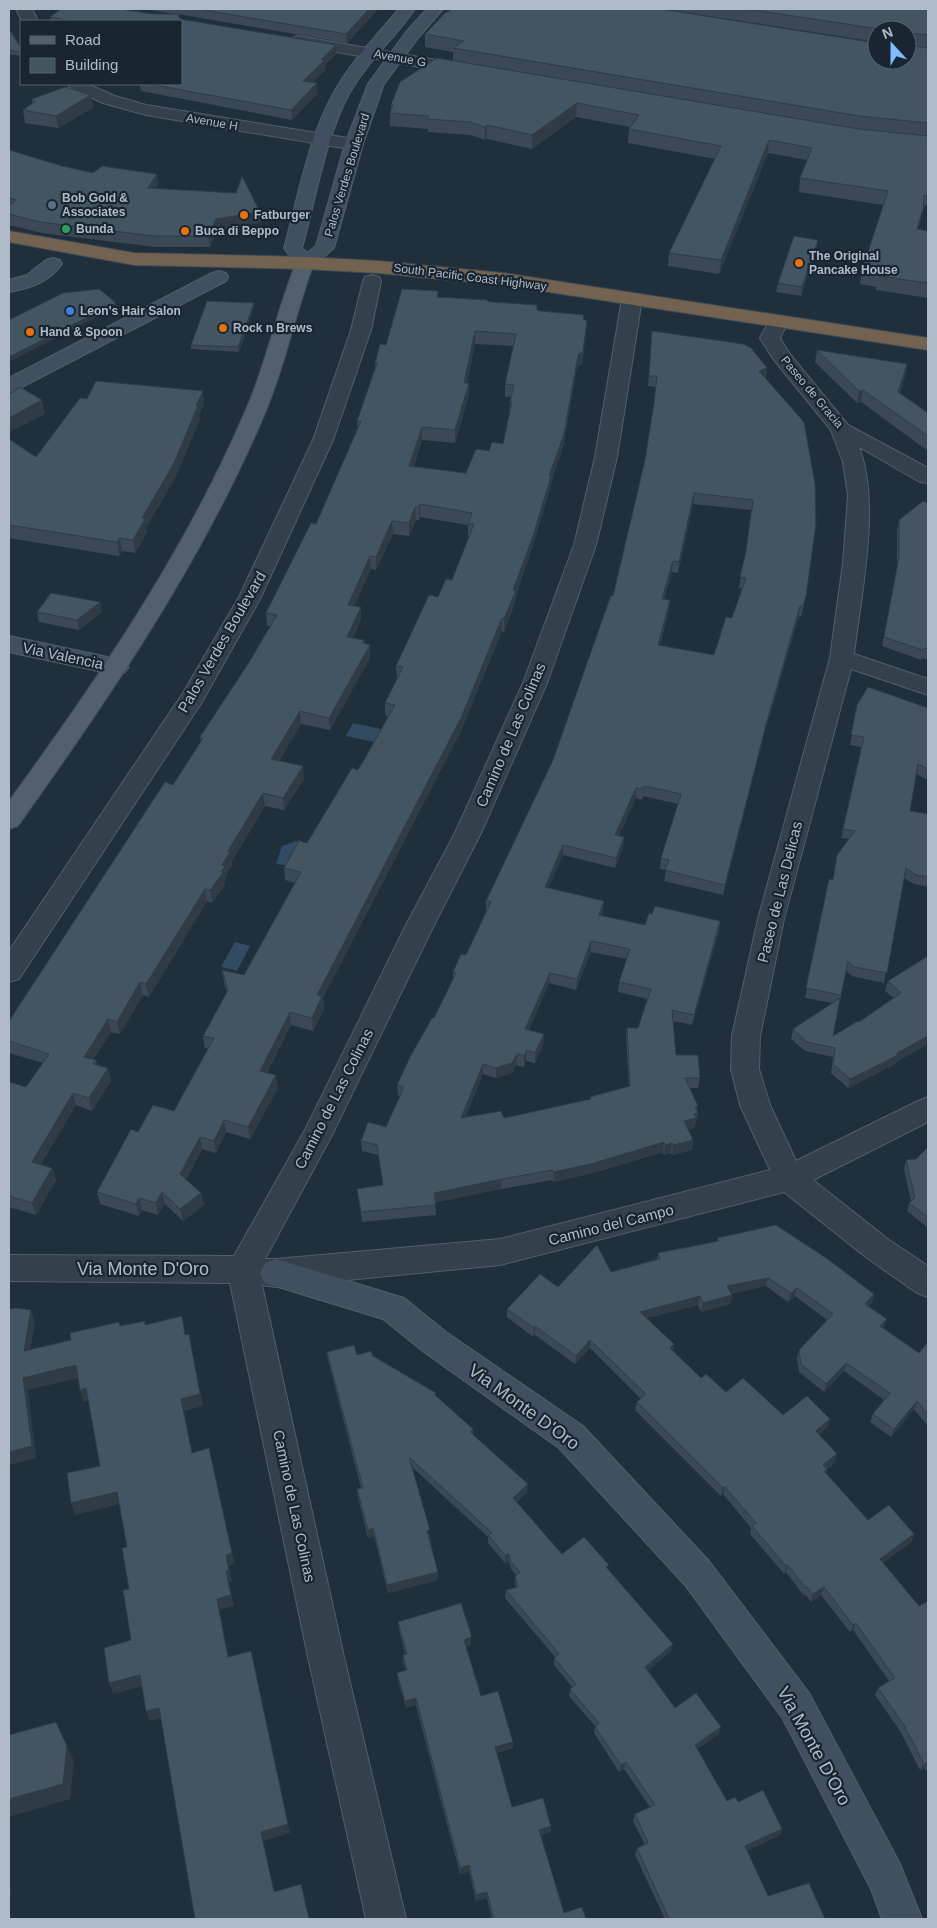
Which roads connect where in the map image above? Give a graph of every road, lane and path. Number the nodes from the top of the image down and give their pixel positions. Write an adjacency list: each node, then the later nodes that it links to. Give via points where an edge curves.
1 (407, 9): 4 (main road)
2 (435, 9): 5 (main road, Palos Verdes Boulevard)
3 (284, 38): 4 (street, Avenue G)
4 (370, 53): 5 (street, Avenue G); 8 (main road, via 341,94)
5 (395, 58): 6 (street, Avenue G); 9 (main road, Palos Verdes Boulevard, via 376,84)
6 (479, 72)
7 (77, 85): 8 (street, Avenue H, via 102,98 155,112)
8 (322, 141): 9 (street, Avenue H); 14 (main road, via 293,248)
9 (354, 144): 14 (main road, Palos Verdes Boulevard, via 325,248)
10 (9, 236): 11 (highway, South Pacific Coast Highway)
11 (134, 258): 13 (highway, via 121,263 68,256); 14 (highway, South Pacific Coast Highway)
12 (28, 260): 13 (highway, South Pacific Coast Highway)
13 (53, 264): 15 (highway, South Pacific Coast Highway, via 145,275); 17 (main road, via 31,282)
14 (302, 270): 15 (highway, South Pacific Coast Highway); 16 (highway, South Pacific Coast Highway); 18 (highway, South Pacific Coast Highway, via 378,267 494,278); 27 (main road, via 265,387 242,444 215,500)
15 (219, 277): 22 (main road)
16 (372, 281): 18 (highway, South Pacific Coast Highway); 30 (street, Palos Verdes Boulevard, via 361,330 323,440 250,597 192,696)
17 (9, 286)
18 (631, 307): 19 (highway, South Pacific Coast Highway); 34 (street, Camino de Las Colinas, via 606,456 585,545 535,683 468,833 316,1137)
19 (774, 330): 20 (highway, South Pacific Coast Highway); 21 (highway, South Pacific Coast Highway); 23 (street, Paseo de Gracia, via 781,356)
20 (928, 344)
21 (928, 362)
22 (9, 386)
23 (841, 429): 24 (street, Paseo de Gracia); 26 (street, Paseo de Las Delicas, via 854,462 859,496)
24 (928, 477)
25 (9, 644): 27 (main road, Via Valencia)
26 (842, 658): 28 (street); 32 (street, Paseo de Las Delicas, via 773,910 746,1036 745,1069 755,1105)
27 (117, 667): 29 (main road)
28 (928, 687)
29 (9, 820)
30 (9, 972)
31 (928, 1109): 32 (street, Camino del Campo)
32 (789, 1178): 34 (street, Camino del Campo, via 500,1252); 35 (street, Paseo de Las Delicas, via 878,1250)
33 (9, 1268): 34 (street, Via Monte D'Oro)
34 (260, 1271): 36 (street, Camino de Las Colinas, via 326,1657); 37 (main road, Via Monte D'Oro, via 393,1308 435,1342 571,1437 697,1573 796,1706 886,1878)
35 (928, 1283)
36 (386, 1919)
37 (902, 1919)

